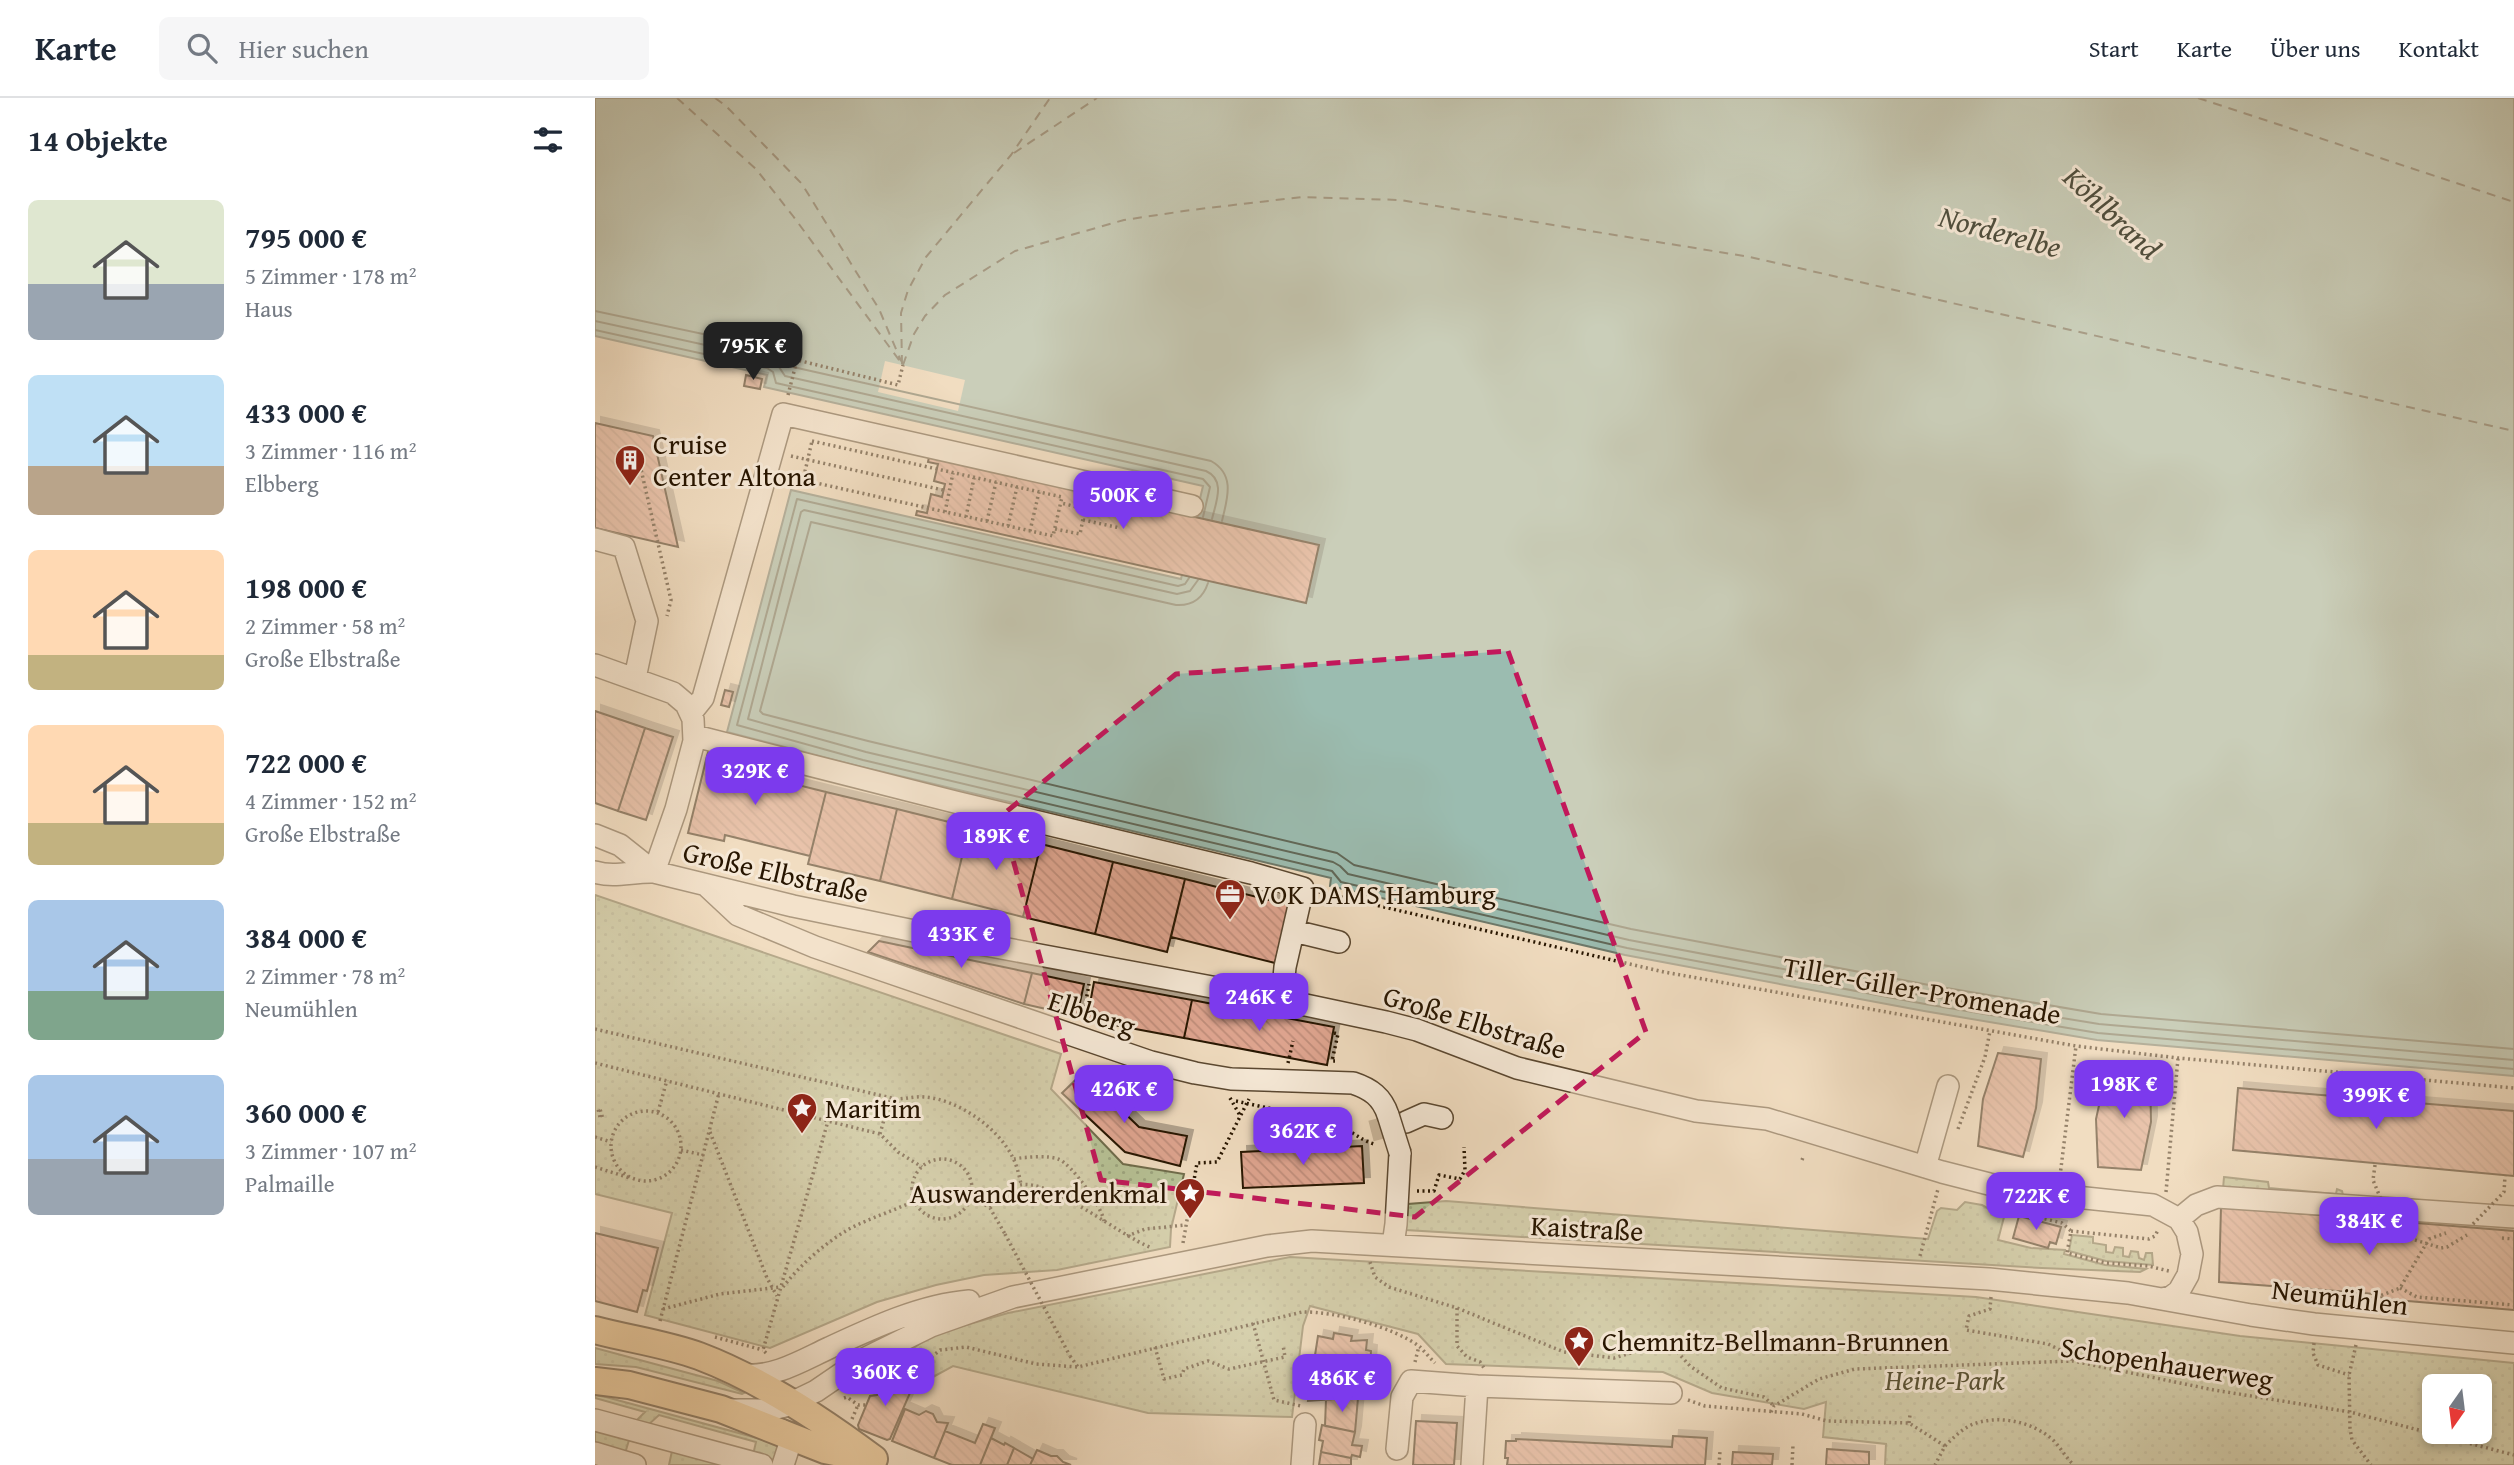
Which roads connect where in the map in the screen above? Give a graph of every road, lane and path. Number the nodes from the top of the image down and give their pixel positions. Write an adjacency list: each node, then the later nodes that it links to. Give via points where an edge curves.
1 (902, 365): 2 (path, via 898,384 797,360)
2 (789, 393)
3 (801, 458): 4 (path)
4 (807, 460): 10 (path); 15 (path, via 803,480)
5 (640, 465): 19 (path)
6 (953, 472): 15 (path)
7 (975, 477): 16 (path)
8 (996, 482): 18 (path)
9 (1017, 487): 20 (path)
10 (943, 490)
11 (1039, 492): 23 (path)
12 (1062, 497): 13 (path)
13 (1061, 503): 17 (path, via 1085,509); 22 (path)
14 (1192, 506): 27 (street, via 783,414 703,698)
15 (945, 512): 16 (path)
16 (966, 517): 18 (path)
17 (1083, 520): 21 (path); 22 (path, via 1080,534)
18 (987, 521): 20 (path)
19 (655, 525)
20 (1008, 526): 23 (path)
21 (1120, 528)
22 (1055, 529): 23 (path, via 1053,536)
23 (1030, 531)
24 (595, 539): 26 (street, via 624,547 647,621)
25 (595, 665): 26 (street)
26 (635, 678): 27 (street, via 673,694)
27 (691, 713): 28 (street)
28 (695, 736): 31 (street); 34 (street, via 1303,888)
29 (595, 835): 31 (street, Große Elbstraße, via 620,845)
30 (595, 872): 31 (street, Große Elbstraße)
31 (654, 872): 32 (street, Große Elbstraße)
32 (707, 886): 36 (street, Große Elbstraße); 41 (street, Elbberg, via 738,915 815,947)
33 (1329, 894): 39 (path, Tiller-Giller-Promenade, via 1664,972)
34 (1294, 931): 35 (street); 37 (street)
35 (1339, 942)
36 (1093, 965): 37 (street, Große Elbstraße); 41 (path)
37 (1282, 1000): 75 (street, Große Elbstraße, via 1417,1031 1517,1068 1696,1111 1778,1122)
38 (595, 1029): 51 (path)
39 (1990, 1031): 42 (path, Tiller-Giller-Promenade); 63 (path)
40 (1333, 1032): 45 (path, via 1338,1034 1332,1061)
41 (1079, 1033): 58 (street, Elbberg, via 1151,1062 1195,1073 1231,1079 1353,1083 1376,1094)
42 (2076, 1046): 43 (path, Tiller-Giller-Promenade); 82 (path)
43 (2178, 1058): 48 (path, Tiller-Giller-Promenade); 86 (path)
44 (595, 1063): 46 (path)
45 (1343, 1063)
46 (667, 1080): 49 (path); 54 (path)
47 (1948, 1086): 75 (street)
48 (2514, 1088)
49 (719, 1093): 60 (path); 61 (path)
50 (1251, 1096): 53 (path)
51 (890, 1097): 62 (path); 71 (path, via 923,1096 956,1105 996,1135)
52 (1230, 1099): 53 (path)
53 (1247, 1103): 56 (path); 90 (path, via 1217,1161 1197,1163)
54 (658, 1113): 65 (path, via 630,1115 616,1128); 69 (path, via 675,1125)
55 (1333, 1113): 59 (path)
56 (1297, 1114): 59 (path); 68 (path)
57 (1441, 1118): 58 (street, via 1424,1114)
58 (1397, 1119): 94 (street, Elbberg, bridge, via 1400,1153)
59 (1323, 1120): 66 (path)
60 (828, 1121): 62 (path); 107 (path)
61 (709, 1130): 70 (path); 105 (path)
62 (880, 1134): 74 (path)
63 (1956, 1134)
64 (595, 1137): 65 (path)
65 (611, 1142): 77 (path, via 616,1163)
66 (1374, 1144)
67 (1464, 1147): 80 (path, via 1465,1170 1460,1179 1439,1175 1434,1191)
68 (1299, 1149)
69 (681, 1150): 70 (path); 77 (path, via 678,1162 665,1175 647,1181)
70 (703, 1155): 115 (path)
71 (1014, 1160): 78 (path); 88 (path, via 1032,1156 1062,1161 1098,1203)
72 (2375, 1165): 85 (path, bridge, via 2374,1180)
73 (595, 1167): 77 (path)
74 (922, 1167): 81 (path, via 939,1160 957,1164 969,1178); 83 (path, via 913,1183)
75 (1934, 1170): 79 (street, Große Elbstraße); 98 (path)
76 (2505, 1176): 89 (path, bridge, via 2504,1192)
77 (634, 1178)
78 (1021, 1184): 84 (path); 88 (path, via 1052,1191)
79 (1989, 1184): 82 (street, Große Elbstraße); 92 (path, via 1986,1202 2003,1214 2020,1213 2062,1223)
80 (1416, 1191)
81 (971, 1196): 83 (path, via 961,1212 944,1219 927,1215); 84 (path)
82 (2057, 1196): 86 (street, Große Elbstraße, via 2145,1204)
83 (914, 1201): 107 (path, via 850,1228)
84 (990, 1208): 128 (path, bridge)
85 (2387, 1214)
86 (2172, 1215): 87 (street, via 2217,1197); 92 (path, via 2153,1239); 104 (street, via 2187,1232 2191,1245)
87 (2514, 1217)
88 (1104, 1222): 95 (path)
89 (2473, 1224)
90 (1186, 1225): 95 (path, via 1145,1229); 103 (path)
91 (2345, 1227): 100 (path, via 2386,1231)
92 (2071, 1231): 104 (path, via 2067,1253)
93 (2444, 1234): 100 (path)
94 (1395, 1235): 101 (street, Kaistraße); 111 (street, Kaistraße, via 1989,1279)
95 (1127, 1236): 102 (path)
96 (2477, 1236): 100 (path, via 2463,1236 2441,1248)
97 (2490, 1237): 99 (path)
98 (1923, 1238)
99 (2514, 1239)
100 (2426, 1243): 106 (path)
101 (1363, 1244): 103 (street, Kaistraße, via 1289,1242); 114 (path, via 1375,1277 1389,1287)
102 (1162, 1252)
103 (1186, 1262): 108 (street, Kaistraße)
104 (2188, 1275): 111 (street, via 2179,1291)
105 (773, 1288): 107 (path); 110 (path); 115 (path, via 720,1294)
106 (2400, 1288): 109 (path); 113 (path, via 2417,1297)
107 (781, 1289): 110 (path)
108 (1013, 1297): 127 (street, Kaistraße, via 961,1301 917,1312); 136 (street, Kaistraße, via 931,1326 860,1361 816,1391)
109 (2379, 1297)
110 (778, 1298): 127 (path, via 763,1350)
111 (2162, 1299): 119 (street, Neumühlen, via 2314,1324)
112 (1991, 1301): 125 (path, via 1990,1309 1969,1316 1966,1330 2048,1344 2068,1353)
113 (2514, 1305)
114 (1457, 1308): 132 (path, via 1457,1346 1480,1362); 138 (path, via 1564,1352 1614,1358 1663,1341 1722,1388 1764,1396)
115 (663, 1309): 116 (path)
116 (660, 1321)
117 (1253, 1324): 121 (path); 124 (path, via 1321,1311 1389,1331 1419,1346); 126 (path)
118 (595, 1330): 129 (main road, via 698,1356)
119 (2514, 1343)
120 (1283, 1345): 126 (path, via 1285,1357)
121 (1155, 1347): 126 (path, via 1164,1379 1208,1361 1229,1368); 128 (path)
122 (2313, 1353): 130 (path, via 2318,1365)
123 (2354, 1357): 130 (path)
124 (1431, 1359)
125 (2073, 1361): 138 (path, Schopenhauerweg, via 1855,1369 1819,1379); 141 (path, Schopenhauerweg)
126 (1262, 1362): 145 (path, via 1274,1400 1306,1407)
127 (779, 1363): 129 (street, Kaistraße, via 761,1375); 136 (street, Kaistraße)
128 (1078, 1367): 131 (path, via 1037,1364 966,1347 940,1349 909,1376)
129 (734, 1374): 136 (main road)
130 (2349, 1375): 141 (path)
131 (900, 1378)
132 (1481, 1378): 134 (street); 149 (street, via 1411,1381 1402,1397); 157 (street)
133 (595, 1381): 139 (main road)
134 (1671, 1393): 140 (path, via 1705,1406)
135 (839, 1400): 137 (path, via 847,1397)
136 (776, 1401): 139 (street); 146 (street, via 775,1423); 146 (main road, via 873,1459 825,1450)
137 (867, 1405)
138 (1774, 1406): 140 (path)
139 (721, 1409): 146 (main road)
140 (1771, 1412): 144 (path, via 1827,1421)
141 (2350, 1412): 152 (path, Schopenhauerweg); 162 (path, via 2352,1440)
142 (1910, 1415): 144 (path)
143 (595, 1420): 154 (street)
144 (1909, 1423): 148 (path)
145 (1305, 1424): 156 (street)
146 (792, 1437): 155 (street)
147 (1793, 1446): 159 (path)
148 (1945, 1446): 160 (path); 161 (path, via 1969,1426 1988,1420 2014,1422 2039,1430)
149 (1397, 1449)
150 (1720, 1451): 158 (path)
151 (595, 1454): 153 (street)
152 (2514, 1455)
153 (635, 1465)
154 (762, 1465)
155 (783, 1465)
156 (1302, 1465)
157 (1472, 1465)
158 (1719, 1465)
159 (1792, 1465)
160 (1935, 1465)
161 (2074, 1465)
162 (2371, 1465)

